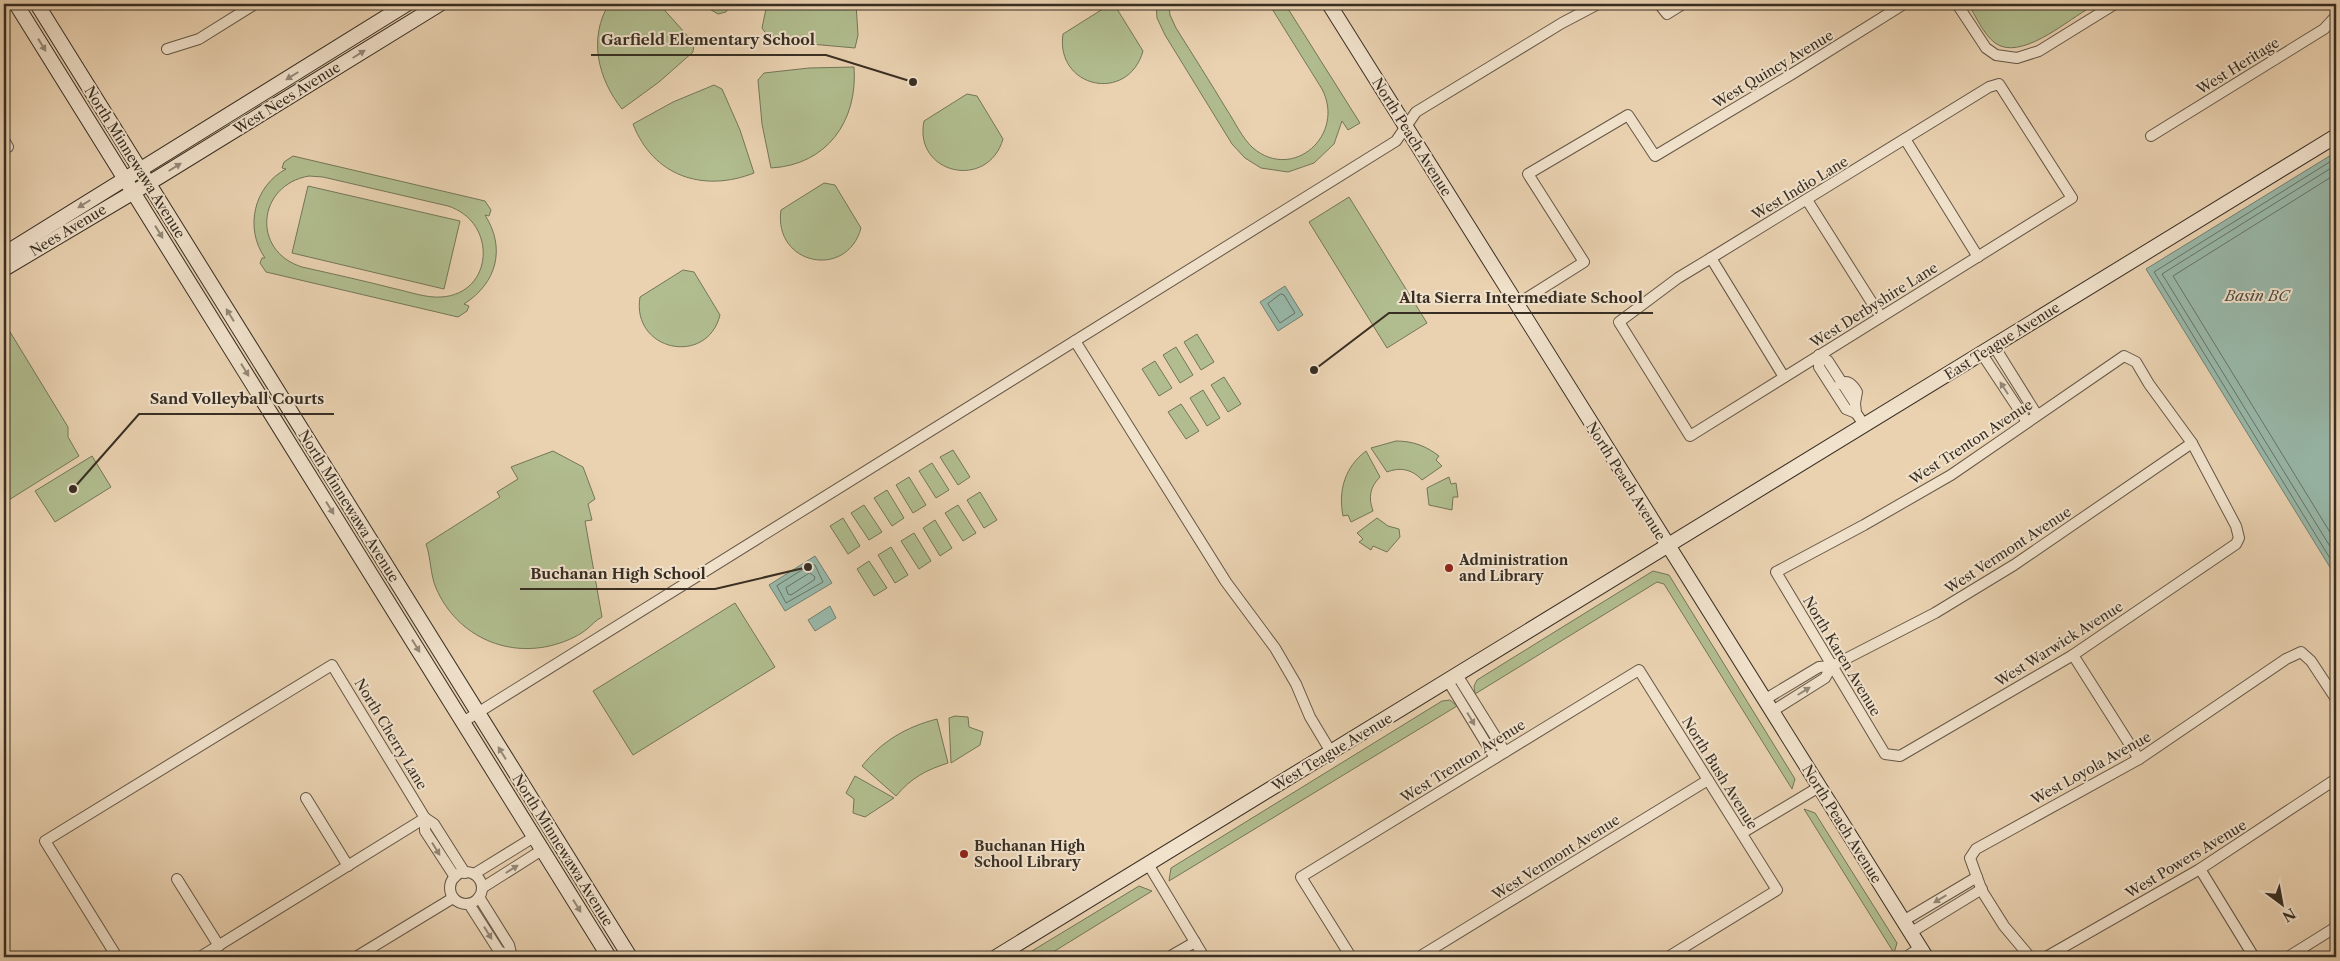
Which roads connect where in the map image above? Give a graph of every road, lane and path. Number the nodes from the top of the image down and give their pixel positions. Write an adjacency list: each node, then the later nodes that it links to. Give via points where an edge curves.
1 (16, 4): 25 (main road, North Minnewawa Avenue, one-way to 25)
2 (37, 4): 24 (main road, North Minnewawa Avenue)
3 (256, 4): 19 (street, via 199,39)
4 (407, 4): 24 (main road, West Nees Avenue, one-way to 24)
5 (423, 4): 18 (main road, via 400,19 395,24)
6 (440, 4): 18 (main road, West Nees Avenue)
7 (1329, 4): 20 (main road, North Peach Avenue)
8 (1598, 4): 20 (street, via 1416,112)
9 (1659, 4): 10 (street, via 1667,14)
10 (1683, 4)
11 (1904, 4): 34 (street, West Quincy Avenue, via 1655,156 1628,115 1528,174 1584,262)
12 (1957, 4): 14 (street, via 1986,48 2003,57 2017,58 2028,56)
13 (2115, 4): 14 (street)
14 (2104, 7)
15 (2336, 16): 17 (street, West Heritage)
16 (2336, 25): 17 (street)
17 (2324, 29): 21 (street, West Heritage)
18 (395, 31): 26 (main road, West Nees Avenue, one-way to 18)
19 (167, 50)
20 (1406, 127): 34 (main road, North Peach Avenue); 36 (street, via 1396,141)
21 (2150, 136)
22 (2336, 136): 37 (main road, East Teague Avenue)
23 (1905, 140): 28 (street, West Indio Lane, via 1989,87 1999,84); 29 (street, West Indio Lane); 31 (street)
24 (140, 169): 25 (main road, West Nees Avenue); 26 (main road, North Minnewawa Avenue)
25 (125, 178): 27 (main road, North Minnewawa Avenue); 30 (main road, Nees Avenue, one-way to 30)
26 (148, 183): 27 (main road, West Nees Avenue); 42 (main road, North Minnewawa Avenue, one-way to 26)
27 (133, 191): 33 (main road, Nees Avenue); 44 (main road, North Minnewawa Avenue, one-way to 44)
28 (2072, 198): 31 (street, West Derbyshire Lane)
29 (1807, 200): 32 (street, West Indio Lane); 35 (street)
30 (4, 254)
31 (1978, 257): 35 (street, West Derbyshire Lane)
32 (1711, 258): 39 (street); 48 (street, West Indio Lane, via 1619,322)
33 (4, 269)
34 (1516, 305): 50 (main road, North Peach Avenue)
35 (1880, 317): 38 (street, West Derbyshire Lane)
36 (1075, 341): 58 (street); 60 (street, via 1226,582 1275,648)
37 (1988, 350): 45 (street); 46 (street, one-way to 37); 47 (main road, East Teague Avenue)
38 (1819, 356): 39 (street, West Derbyshire Lane); 40 (street, via 1828,360); 41 (street, via 1819,367)
39 (1784, 377): 48 (street, West Derbyshire Lane)
40 (1842, 382): 41 (street); 43 (street)
41 (1833, 388): 43 (street, via 1846,409)
42 (286, 404): 44 (main road); 58 (main road, North Minnewawa Avenue)
43 (1856, 408): 47 (street)
44 (271, 413): 59 (main road, North Minnewawa Avenue, one-way to 59)
45 (2037, 415): 46 (street, West Trenton Avenue); 49 (street, West Trenton Avenue, via 2124,356 2136,362)
46 (2027, 422): 51 (street, West Trenton Avenue, via 1951,475)
47 (1865, 426): 50 (main road, East Teague Avenue)
48 (1690, 436)
49 (2192, 443): 52 (street, West Warwick Avenue, via 2236,526 2239,538 2236,544); 53 (street, West Vermont Avenue, via 2014,565 1935,613)
50 (1668, 547): 55 (main road, West Teague Avenue); 57 (main road, North Peach Avenue)
51 (1776, 572): 53 (street, North Karen Avenue)
52 (2073, 655): 62 (street, West Warwick Avenue, via 1900,756); 64 (street)
53 (1832, 666): 57 (street, West Vermont Avenue, via 1819,666); 62 (street, North Karen Avenue)
54 (1639, 670): 61 (street, West Trenton Avenue); 66 (street, North Bush Avenue)
55 (1453, 678): 60 (main road, West Teague Avenue); 61 (street); 63 (street, one-way to 63)
56 (2336, 699): 64 (street, West Loyola Avenue, via 2311,661 2301,652)
57 (1767, 706): 68 (main road, North Peach Avenue)
58 (477, 713): 59 (street); 82 (main road, North Minnewawa Avenue, one-way to 58)
59 (463, 722): 67 (main road, North Minnewawa Avenue)
60 (1332, 752): 74 (main road, West Teague Avenue)
61 (1505, 752): 63 (street, West Trenton Avenue)
62 (1885, 754)
63 (1495, 758): 100 (street, West Trenton Avenue, via 1301,877)
64 (2139, 759): 79 (street, West Loyola Avenue, via 1976,849 1970,858)
65 (2336, 779): 76 (street, West Powers Avenue)
66 (1708, 780): 71 (street, North Bush Avenue); 101 (street, West Vermont Avenue)
67 (500, 782): 72 (main road, North Minnewawa Avenue); 82 (main road, via 529,813 576,888)
68 (1819, 787): 71 (street); 86 (main road, North Peach Avenue)
69 (306, 798): 75 (street)
70 (426, 818): 75 (street); 77 (street, North Cherry Lane, via 434,824); 78 (street, North Cherry Lane, one-way to 78, via 425,831); 91 (street, North Cherry Lane, via 332,665 45,841)
71 (1742, 833): 102 (street, North Bush Avenue, via 1777,890)
72 (534, 837): 73 (main road, North Minnewawa Avenue); 77 (street)
73 (542, 850): 83 (street, one-way to 73); 95 (main road, North Minnewawa Avenue, one-way to 95)
74 (1148, 864): 88 (street); 97 (main road, West Teague Avenue)
75 (348, 866): 89 (street)
76 (2200, 869): 105 (street, West Powers Avenue); 106 (street)
77 (469, 874): 78 (street); 83 (street, via 480,880)
78 (455, 877): 84 (street, via 451,885)
79 (1977, 877): 81 (street); 86 (street, one-way to 86)
80 (177, 879): 89 (street)
81 (1982, 889): 86 (street); 104 (street, via 2004,926)
82 (588, 892): 96 (main road, North Minnewawa Avenue)
83 (480, 893): 85 (street); 94 (street, via 509,945)
84 (453, 898): 85 (street); 93 (street)
85 (469, 904): 94 (street, one-way to 94, via 499,951)
86 (1907, 927): 90 (main road, North Peach Avenue)
87 (2336, 927): 107 (street)
88 (1195, 942): 98 (street); 99 (street)
89 (219, 946): 92 (street)
90 (1923, 953): 103 (street)
91 (117, 957)
92 (200, 957)
93 (356, 957)
94 (511, 957)
95 (609, 957)
96 (630, 957)
97 (996, 957)
98 (1170, 957)
99 (1204, 957)
100 (1350, 957)
101 (1419, 957)
102 (1668, 957)
103 (1906, 957)
104 (2030, 957)
105 (2046, 957)
106 (2254, 957)
107 (2288, 957)

